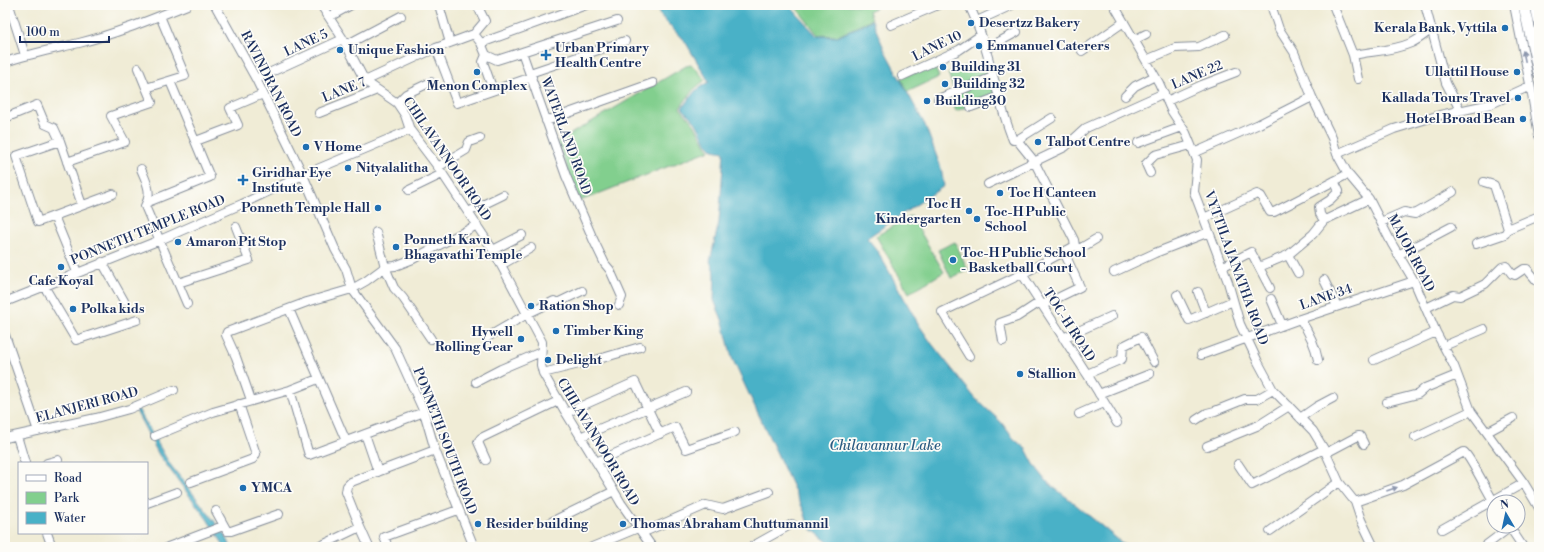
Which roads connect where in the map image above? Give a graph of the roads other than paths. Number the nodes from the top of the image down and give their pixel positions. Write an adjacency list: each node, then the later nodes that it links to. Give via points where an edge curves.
1 (9, 5): 42 (street)
2 (187, 5): 19 (street)
3 (215, 5): 54 (street, RAVINDRAN ROAD)
4 (321, 5): 21 (street, CHILAVANNOOR ROAD)
5 (351, 5): 21 (street)
6 (439, 5): 36 (street)
7 (477, 5): 29 (street, via 485,21)
8 (586, 5): 37 (street)
9 (938, 5): 26 (street)
10 (969, 5): 24 (street)
11 (1012, 5): 24 (street)
12 (1114, 5): 25 (street, VYTTILA JANATHA ROAD)
13 (1271, 5): 68 (street, MAJOR ROAD, via 1279,29 1294,52)
14 (1333, 5): 44 (street)
15 (1425, 5): 27 (street)
16 (1514, 5): 60 (street, one-way to 16)
17 (1524, 5): 49 (highway)
18 (1536, 5): 22 (highway)
19 (160, 16): 42 (street, via 80,43); 56 (street, via 185,76)
20 (400, 16): 35 (street, LANE 5)
21 (329, 17): 35 (street, CHILAVANNOOR ROAD)
22 (1539, 20)
23 (617, 21): 41 (street)
24 (977, 21): 31 (street)
25 (1124, 22): 33 (street, VYTTILA JANATHA ROAD); 40 (street)
26 (891, 25)
27 (1432, 29): 44 (street, via 1411,43 1388,50); 73 (street, via 1446,83)
28 (1017, 32): 39 (street)
29 (474, 34): 36 (street); 37 (street)
30 (1146, 34): 33 (street)
31 (981, 35): 39 (street); 51 (street, LANE 10, via 959,50)
32 (1225, 35): 45 (street, via 1199,47 1175,48)
33 (1134, 40): 45 (street, VYTTILA JANATHA ROAD)
34 (625, 41): 50 (street)
35 (344, 42): 54 (street, LANE 5); 57 (street, CHILAVANNOOR ROAD)
36 (450, 43): 38 (street)
37 (481, 43): 43 (street)
38 (436, 48): 57 (street); 63 (street, via 457,103)
39 (986, 49): 53 (street)
40 (1082, 51)
41 (522, 52): 43 (street, via 497,60); 50 (street, WATERLAND ROAD)
42 (25, 55): 46 (street)
43 (486, 55): 63 (street, via 483,62)
44 (1353, 55): 55 (street)
45 (1146, 60): 52 (street, VYTTILA JANATHA ROAD)
46 (5, 62)
47 (138, 68): 61 (street)
48 (1236, 72): 70 (street, LANE 22)
49 (1539, 73)
50 (531, 75): 63 (street); 77 (street, WATERLAND ROAD)
51 (902, 76)
52 (1155, 76): 64 (street, VYTTILA JANATHA ROAD); 66 (street, via 1135,86)
53 (993, 77): 67 (street); 69 (street)
54 (256, 79): 65 (street, RAVINDRAN ROAD)
55 (1358, 79)
56 (170, 81): 61 (street); 84 (street)
57 (365, 81): 62 (street, CHILAVANNOOR ROAD)
58 (431, 82): 71 (street, via 406,94)
59 (653, 83): 77 (street)
60 (1530, 86): 73 (street, via 1490,104); 80 (street)
61 (146, 88): 90 (street, via 152,102 111,116 125,142)
62 (377, 90): 71 (street, CHILAVANNOOR ROAD); 74 (street, LANE 7)
63 (493, 90)
64 (1164, 93): 70 (street, VYTTILA JANATHA ROAD); 89 (street, via 1086,128 1065,147)
65 (264, 94): 84 (street, via 230,108 238,125); 95 (street, RAVINDRAN ROAD)
66 (1125, 96)
67 (998, 97): 72 (street); 82 (street, via 1004,120 1013,140)
68 (1312, 97): 87 (street); 88 (street, MAJOR ROAD)
69 (938, 99)
70 (1167, 101): 78 (street, VYTTILA JANATHA ROAD)
71 (396, 103): 79 (street, CHILAVANNOOR ROAD, via 405,114)
72 (971, 107)
73 (1460, 110): 88 (street, via 1394,129)
74 (319, 113)
75 (5, 118): 83 (street, via 37,105 45,124 54,128)
76 (1052, 118): 82 (street)
77 (546, 121): 153 (street, WATERLAND ROAD, via 585,221 622,297)
78 (1182, 127): 85 (street); 86 (street, VYTTILA JANATHA ROAD)
79 (410, 130): 92 (street, CHILAVANNOOR ROAD); 95 (street, PONNETH TEMPLE ROAD)
80 (1539, 136)
81 (480, 138): 92 (street, via 469,142 466,150)
82 (1017, 140): 89 (street)
83 (60, 141): 90 (street); 107 (street, via 16,156 38,222)
84 (196, 141): 104 (street, via 210,177)
85 (1138, 142)
86 (1191, 145): 87 (street, VYTTILA JANATHA ROAD); 93 (street, via 1155,155 1146,164)
87 (1194, 153): 109 (street, VYTTILA JANATHA ROAD, via 1197,160 1194,192)
88 (1337, 154): 94 (street, MAJOR ROAD)
89 (1034, 161): 98 (street); 122 (street)
90 (67, 162): 105 (street)
91 (141, 169): 104 (street, via 149,189)
92 (440, 170): 99 (street); 106 (street, CHILAVANNOOR ROAD)
93 (1150, 173)
94 (1348, 174): 96 (street); 103 (street, MAJOR ROAD)
95 (303, 175): 120 (street, PONNETH TEMPLE ROAD); 143 (street, PONNETH SOUTH ROAD, via 346,269)
96 (1334, 181): 109 (street, via 1274,212 1270,211 1257,194); 110 (street, via 1339,191 1319,207 1321,218)
97 (1484, 182): 115 (street, via 1494,185)
98 (988, 184)
99 (409, 190)
100 (1453, 192): 111 (street, via 1415,214 1404,212)
101 (113, 194): 105 (street)
102 (503, 195): 106 (street)
103 (1369, 199): 110 (street); 111 (street, MAJOR ROAD)
104 (148, 202): 120 (street, via 145,206)
105 (82, 205): 107 (street)
106 (468, 212): 112 (street, CHILAVANNOOR ROAD)
107 (54, 216): 133 (street)
108 (1539, 216): 115 (street)
109 (1204, 218): 117 (street, VYTTILA JANATHA ROAD)
110 (1325, 219): 126 (street, via 1313,234)
111 (1381, 222): 127 (street, MAJOR ROAD)
112 (477, 225): 124 (street, CHILAVANNOOR ROAD); 130 (street, via 413,259)
113 (236, 227): 140 (street, via 249,260)
114 (1452, 227): 127 (street)
115 (1508, 229): 121 (street, via 1505,234)
116 (376, 232): 130 (street)
117 (1209, 232): 131 (street, VYTTILA JANATHA ROAD); 134 (street)
118 (522, 236): 124 (street)
119 (1096, 239): 122 (street, via 1081,248)
120 (160, 240): 128 (street, PONNETH TEMPLE ROAD); 140 (street)
121 (1476, 244)
122 (1075, 246): 125 (street)
123 (531, 248): 129 (street)
124 (493, 250): 129 (street, CHILAVANNOOR ROAD)
125 (1064, 252): 136 (street); 152 (street, via 1080,287)
126 (1288, 255): 132 (street); 135 (street)
127 (1398, 255): 139 (street, MAJOR ROAD)
128 (102, 262): 133 (street, PONNETH TEMPLE ROAD); 148 (street)
129 (501, 265): 158 (street, CHILAVANNOOR ROAD)
130 (385, 267): 143 (street); 169 (street, via 394,288)
131 (1222, 267): 132 (street, via 1251,252); 149 (street, VYTTILA JANATHA ROAD)
132 (1259, 267): 142 (street)
133 (77, 272): 141 (street, PONNETH TEMPLE ROAD)
134 (1114, 272)
135 (1298, 273)
136 (1022, 274): 152 (street, TOC-H ROAD); 175 (street, via 942,312)
137 (1324, 280): 154 (street)
138 (1539, 280): 155 (street, via 1533,278 1528,269 1524,268 1515,275 1506,266 1485,284)
139 (1414, 281): 154 (street, LANE 34); 155 (street, MAJOR ROAD)
140 (178, 283): 151 (street)
141 (44, 286): 150 (street, PONNETH TEMPLE ROAD); 161 (street, via 76,340)
142 (1270, 288)
143 (352, 289): 156 (street); 199 (street, PONNETH SOUTH ROAD, via 395,348)
144 (582, 291): 158 (street)
145 (1198, 292): 157 (street)
146 (1177, 295): 157 (street, via 1189,320)
147 (1271, 299): 162 (street)
148 (124, 301)
149 (1234, 301): 157 (street); 168 (street, VYTTILA JANATHA ROAD)
150 (5, 302)
151 (187, 304)
152 (1041, 304): 167 (street, TOC-H ROAD); 170 (street, via 1000,323)
153 (620, 306)
154 (1337, 306): 160 (street, LANE 34)
155 (1426, 308): 164 (street, MAJOR ROAD)
156 (289, 309): 183 (street); 191 (street, via 227,332)
157 (1206, 313)
158 (527, 314): 166 (street); 173 (street, CHILAVANNOOR ROAD, via 542,342)
159 (1112, 316): 167 (street)
160 (1300, 319): 162 (street, LANE 34); 176 (street, via 1311,336)
161 (136, 320)
162 (1282, 325): 168 (street, LANE 34)
163 (1484, 329): 171 (street)
164 (1436, 332): 171 (street, MAJOR ROAD); 177 (street)
165 (5, 335): 206 (street)
166 (486, 338)
167 (1063, 338): 180 (street, TOC-H ROAD)
168 (1247, 338): 174 (street, LANE 34); 187 (street, VYTTILA JANATHA ROAD)
169 (431, 339)
170 (1003, 342)
171 (1444, 346): 182 (street, MAJOR ROAD)
172 (640, 347): 179 (street)
173 (541, 352): 179 (street, CHILAVANNOOR ROAD); 184 (street)
174 (1201, 355)
175 (969, 356)
176 (1318, 360)
177 (1374, 360)
178 (1154, 362): 180 (street, via 1141,338 1123,346 1122,358)
179 (543, 372): 192 (street, CHILAVANNOOR ROAD)
180 (1087, 374): 189 (street, TOC-H ROAD)
181 (1150, 374): 189 (street)
182 (1457, 375): 194 (street, via 1425,388 1418,394); 198 (street, MAJOR ROAD)
183 (318, 379): 186 (street); 216 (street)
184 (476, 382)
185 (174, 390): 206 (street, ELANJERI ROAD, via 130,409)
186 (290, 390): 191 (street); 216 (street, via 309,455)
187 (1273, 390): 196 (street, VYTTILA JANATHA ROAD); 204 (street, via 1257,399 1245,399 1207,413)
188 (686, 392): 197 (street)
189 (1099, 394): 193 (street, TOC-H ROAD)
190 (1333, 398): 202 (street)
191 (251, 400): 195 (street)
192 (558, 401): 200 (street, CHILAVANNOOR ROAD); 222 (street, via 481,438 478,442)
193 (1104, 402): 201 (street); 205 (street, TOC-H ROAD)
194 (1387, 402)
195 (239, 404): 212 (street); 228 (street, via 256,454 253,459)
196 (1289, 406): 202 (street, VYTTILA JANATHA ROAD); 218 (street, via 1258,425)
197 (647, 408): 200 (street, via 635,382); 210 (street); 213 (street)
198 (1471, 411): 208 (street, MAJOR ROAD); 214 (street)
199 (424, 412): 209 (street); 219 (street, PONNETH SOUTH ROAD)
200 (566, 413): 213 (street, CHILAVANNOOR ROAD)
201 (1079, 414)
202 (1300, 418): 220 (street, VYTTILA JANATHA ROAD, via 1314,431)
203 (1513, 418): 208 (street)
204 (1196, 420)
205 (1117, 423)
206 (38, 431): 211 (street, ELANJERI ROAD)
207 (735, 432): 210 (street, via 686,449 675,427)
208 (1487, 432): 230 (street, MAJOR ROAD)
209 (365, 434): 216 (street); 227 (street)
210 (660, 434): 225 (street)
211 (16, 436): 215 (street, ELANJERI ROAD); 223 (street)
212 (155, 436)
213 (580, 437): 225 (street, CHILAVANNOOR ROAD)
214 (1415, 437)
215 (5, 438)
216 (346, 441)
217 (1364, 444): 220 (street, via 1358,436)
218 (1207, 446)
219 (434, 450): 227 (street); 240 (street, PONNETH SOUTH ROAD)
220 (1325, 451): 226 (street, via 1252,485); 229 (street, VYTTILA JANATHA ROAD)
221 (58, 460): 224 (street)
222 (486, 460)
223 (25, 462)
224 (51, 462)
225 (596, 462): 231 (street, CHILAVANNOOR ROAD)
226 (1238, 464)
227 (378, 472): 246 (street, via 347,486 346,492)
228 (191, 482)
229 (1339, 482): 236 (street, VYTTILA JANATHA ROAD); 249 (street)
230 (1524, 483): 235 (street); 239 (street, MAJOR ROAD)
231 (614, 491): 243 (street); 248 (street, CHILAVANNOOR ROAD)
232 (177, 492): 237 (street)
233 (769, 492): 248 (street, via 723,509 706,505)
234 (1490, 494): 236 (street, one-way to 234, via 1403,486 1464,452)
235 (1506, 494)
236 (1355, 502): 263 (street, VYTTILA JANATHA ROAD)
237 (148, 503)
238 (1486, 505): 247 (street)
239 (1539, 508)
240 (458, 510): 258 (street, via 384,537); 259 (street, PONNETH SOUTH ROAD)
241 (216, 511): 245 (street)
242 (279, 514): 245 (street, via 231,531 227,531)
243 (551, 522)
244 (792, 524): 262 (street)
245 (223, 526): 255 (street)
246 (360, 527): 256 (street); 257 (street)
247 (1442, 529)
248 (640, 530): 260 (street); 261 (street, CHILAVANNOOR ROAD)
249 (1270, 531)
250 (49, 534): 254 (street)
251 (1499, 534): 253 (street)
252 (1514, 534): 264 (street)
253 (1485, 546)
254 (52, 547)
255 (168, 547)
256 (318, 547)
257 (369, 547)
258 (388, 547)
259 (474, 547)
260 (592, 547)
261 (652, 547)
262 (750, 547)
263 (1374, 547)
264 (1523, 547)

